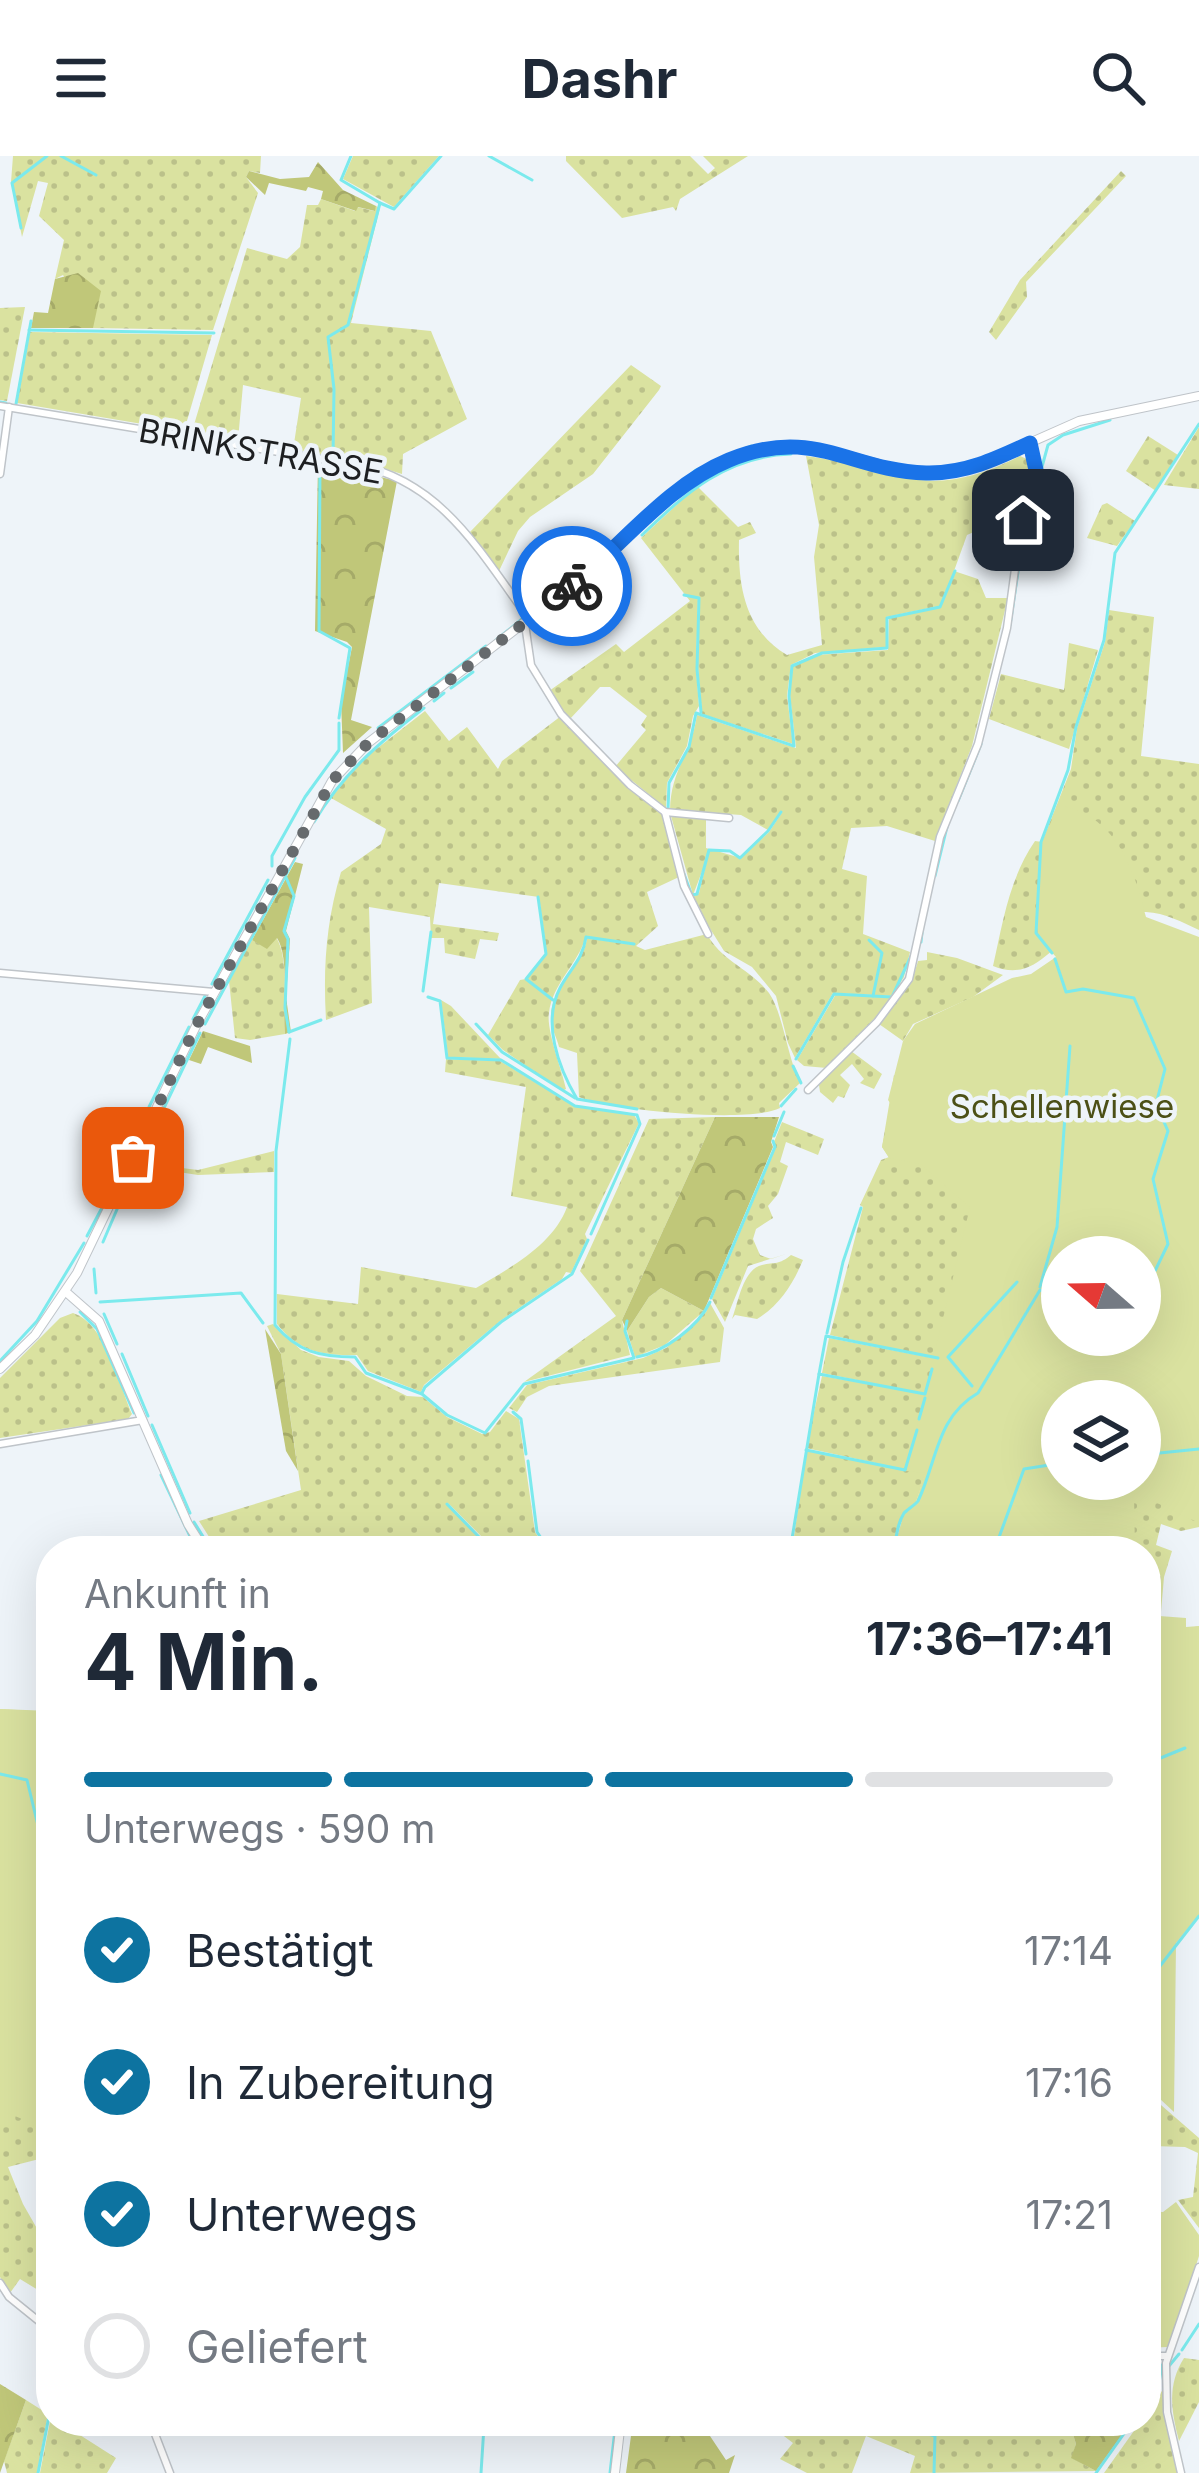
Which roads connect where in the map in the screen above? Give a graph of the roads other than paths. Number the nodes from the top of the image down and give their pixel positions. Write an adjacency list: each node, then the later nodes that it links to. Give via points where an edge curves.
1 (1199, 396): 3 (street, via 1103,414)
2 (5, 406): 4 (street); 5 (street, BRINKSTRASSE, via 400,477 449,512)
3 (1030, 443): 5 (street, via 938,473 824,448 732,458 684,486); 11 (street, via 1036,470 1007,628 978,744 940,837 909,980)
4 (0, 474)
5 (528, 622): 6 (street, via 531,665 574,731); 10 (street, via 340,771)
6 (665, 812): 7 (street); 8 (street, via 684,886)
7 (729, 818)
8 (709, 934)
9 (0, 973): 10 (street)
10 (214, 992): 12 (street)
11 (808, 1090)
12 (66, 1292): 13 (street); 14 (street, via 99,1321)
13 (0, 1370)
14 (143, 1420): 15 (street); 16 (street)
15 (0, 1444)
16 (196, 1536)
17 (1199, 2267): 21 (street)
18 (0, 2283): 19 (street)
19 (36, 2320)
20 (1161, 2356): 21 (street)
21 (1168, 2356): 26 (street, via 1167,2412)
22 (156, 2436): 24 (street)
23 (620, 2436): 25 (street)
24 (170, 2473)
25 (615, 2473)
26 (1181, 2473)

